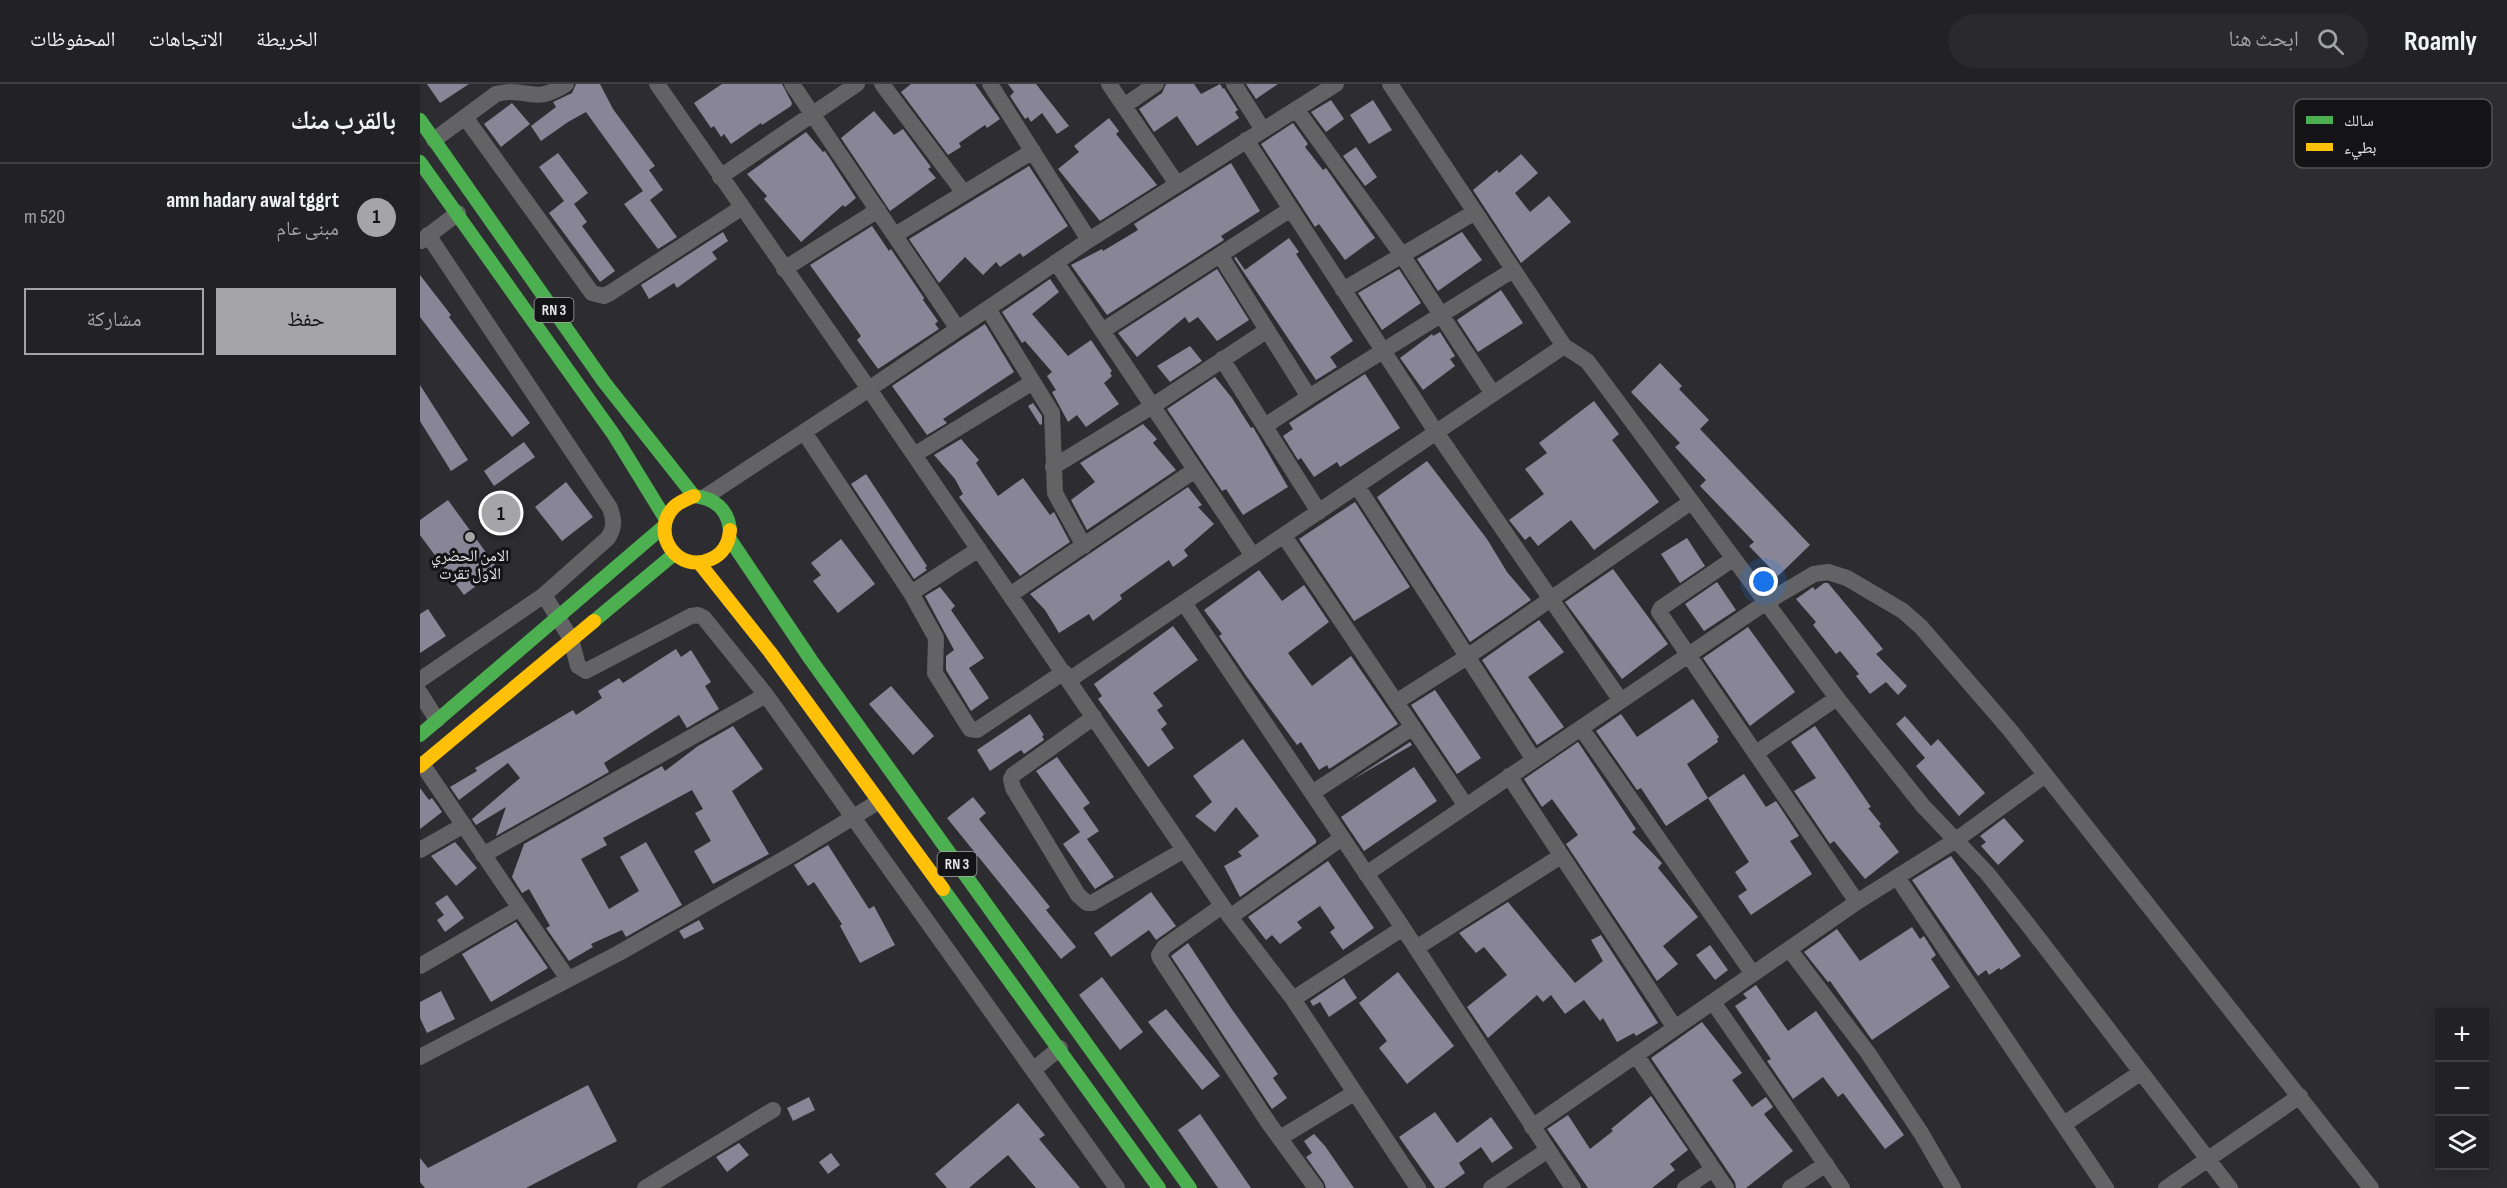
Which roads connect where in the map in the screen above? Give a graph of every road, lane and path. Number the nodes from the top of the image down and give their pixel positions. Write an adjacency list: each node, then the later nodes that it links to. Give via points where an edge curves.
1 (566, 84): 12 (street, via 543,96)
2 (657, 84): 23 (street)
3 (792, 84): 15 (street)
4 (857, 84): 15 (street)
5 (882, 84): 25 (street)
6 (990, 84): 21 (street)
7 (1109, 84): 13 (street)
8 (1155, 84): 13 (street)
9 (1234, 84): 18 (street)
10 (1336, 84): 14 (street)
11 (1390, 84): 29 (street)
12 (502, 88): 16 (street)
13 (1124, 106): 24 (street)
14 (1296, 109): 18 (street); 35 (street)
15 (813, 114): 23 (street); 28 (street)
16 (465, 117): 19 (street); 26 (street, via 592,292 598,295 610,293)
17 (420, 120): 19 (main road, RN 3)
18 (1263, 130): 20 (street)
19 (434, 140): 60 (main road, RN 3, via 604,382)
20 (1246, 140): 24 (street); 27 (street)
21 (1033, 151): 25 (street); 33 (street)
22 (420, 162): 30 (main road, RN 3)
23 (720, 177): 26 (street)
24 (1177, 184): 33 (street)
25 (964, 193): 31 (street)
26 (741, 208): 37 (street)
27 (1291, 209): 34 (street); 39 (street)
28 (878, 210): 31 (street); 37 (street)
29 (1475, 212): 35 (street); 38 (street)
30 (458, 213): 32 (street); 63 (main road, RN 3, via 614,435)
31 (895, 235): 42 (street)
32 (424, 238): 73 (street, via 614,519 608,538)
33 (1089, 240): 36 (street)
34 (1220, 255): 43 (street); 44 (street)
35 (1402, 255): 39 (street); 41 (street)
36 (1056, 262): 40 (street); 43 (street)
37 (784, 269): 49 (street)
38 (1513, 270): 41 (street); 45 (street)
39 (1343, 290): 46 (street)
40 (988, 309): 42 (street); 48 (street)
41 (1442, 313): 46 (street); 50 (street)
42 (958, 329): 49 (street)
43 (1102, 331): 52 (street)
44 (1266, 331): 47 (street); 51 (street)
45 (1564, 346): 50 (street); 61 (street, via 1587,361)
46 (1383, 350): 51 (street); 55 (street)
47 (1222, 359): 52 (street); 53 (street)
48 (1033, 382): 56 (street); 57 (street, via 1052,413)
49 (869, 389): 54 (street); 56 (street)
50 (1493, 394): 55 (street)
51 (1309, 397): 53 (street)
52 (1151, 407): 57 (street); 58 (street)
53 (1265, 426): 62 (street)
54 (804, 432): 60 (street); 72 (street)
55 (1436, 432): 59 (street); 75 (street)
56 (914, 455): 67 (street)
57 (1053, 467): 66 (street, via 1059,503)
58 (1196, 470): 66 (street); 69 (street)
59 (1357, 486): 62 (street); 81 (street)
60 (699, 496): 63 (main road, via 681,500); 65 (main road, via 722,508 730,528)
61 (1691, 502): 70 (street); 75 (street)
62 (1319, 512): 64 (street)
63 (664, 522): 68 (main road, via 667,547); 78 (main road)
64 (1284, 536): 69 (street); 88 (street)
65 (729, 538): 71 (main road, via 713,559); 142 (main road, RN 3, via 810,660)
66 (1084, 546): 74 (street)
67 (979, 549): 72 (street); 74 (street)
68 (673, 555): 71 (main road); 79 (main road)
69 (1253, 556): 76 (street)
70 (1733, 559): 77 (street); 80 (street, via 1659,611)
71 (700, 564): 100 (main road, RN 3, via 770,652)
72 (911, 593): 82 (street, via 936,638 935,673 970,729 977,730)
73 (544, 595): 78 (street); 83 (street)
74 (1010, 595): 82 (street)
75 (1550, 599): 81 (street); 87 (street)
76 (1184, 603): 82 (street); 99 (street)
77 (1765, 603): 80 (street); 86 (street); 98 (street, via 1814,574 1828,572 1847,578 1903,611 2010,730)
78 (557, 618): 79 (street); 90 (main road)
79 (571, 639): 85 (street, via 578,666 586,671 698,615); 96 (main road)
80 (1688, 656): 87 (street); 94 (street)
81 (1467, 657): 88 (street); 95 (street)
82 (1066, 676): 89 (street)
83 (420, 680)
84 (420, 693): 90 (street)
85 (766, 695): 102 (street); 108 (street)
86 (1837, 698): 94 (street); 105 (street, via 1923,806)
87 (1622, 700): 92 (street)
88 (1396, 702): 91 (street)
89 (1094, 717): 107 (street); 107 (street, via 1011,779 1078,895 1092,903)
90 (437, 720): 93 (main road)
91 (1413, 727): 99 (street); 101 (street)
92 (1581, 728): 95 (street); 119 (street)
93 (420, 735)
94 (1756, 753): 112 (street)
95 (1533, 760): 97 (street)
96 (421, 765): 103 (street)
97 (1509, 776): 101 (street); 109 (street)
98 (2045, 776): 105 (street); 130 (street)
99 (1312, 793): 104 (street)
100 (878, 802): 102 (street); 124 (main road, RN 3)
101 (1466, 806): 110 (street)
102 (853, 818): 120 (street); 127 (street)
103 (464, 825): 106 (street); 108 (street)
104 (1342, 838): 110 (street); 114 (street)
105 (1956, 840): 111 (street); 128 (street, via 2029,926)
106 (420, 850)
107 (1185, 850): 114 (street)
108 (483, 855): 113 (street)
109 (1561, 856): 116 (street); 123 (street)
110 (1366, 874): 115 (street)
111 (1897, 877): 112 (street); 132 (street)
112 (1857, 902): 117 (street)
113 (520, 908): 118 (street); 120 (street)
114 (1226, 912): 121 (street); 134 (street, via 1164,947 1159,955)
115 (1403, 928): 116 (street); 121 (street)
116 (1416, 948): 133 (street)
117 (1790, 949): 119 (street); 151 (street, via 1868,1053 1922,1133)
118 (420, 966)
119 (1753, 974): 122 (street)
120 (568, 979): 126 (street)
121 (1293, 999): 129 (street)
122 (1713, 1002): 123 (street); 137 (street)
123 (1675, 1028): 125 (street)
124 (1060, 1048): 127 (street); 141 (main road, RN 3)
125 (1636, 1055): 133 (street); 138 (street)
126 (420, 1057)
127 (1033, 1070): 140 (street)
128 (2140, 1073): 132 (street); 136 (street)
129 (1354, 1092): 134 (street); 144 (street)
130 (2300, 1096): 136 (street); 155 (street)
131 (773, 1110): 139 (street)
132 (2064, 1124): 152 (street)
133 (1532, 1127): 135 (street)
134 (1280, 1138): 143 (street)
135 (1548, 1150): 145 (street); 146 (street)
136 (2209, 1160): 153 (street); 154 (street)
137 (1826, 1164): 149 (street); 150 (street)
138 (1713, 1169): 147 (street); 148 (street)
139 (645, 1188)
140 (1117, 1188)
141 (1159, 1188)
142 (1190, 1188)
143 (1316, 1188)
144 (1418, 1188)
145 (1491, 1188)
146 (1574, 1188)
147 (1685, 1188)
148 (1726, 1188)
149 (1790, 1188)
150 (1842, 1188)
151 (1953, 1188)
152 (2106, 1188)
153 (2166, 1188)
154 (2230, 1188)
155 (2371, 1188)

